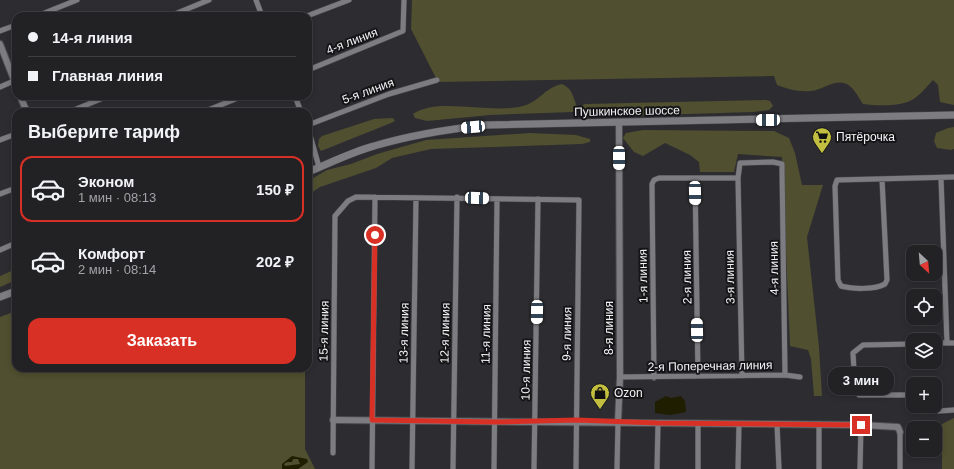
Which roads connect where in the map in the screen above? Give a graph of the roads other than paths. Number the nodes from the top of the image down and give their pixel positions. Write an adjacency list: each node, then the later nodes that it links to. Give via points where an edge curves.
1 (77, 0): 6 (street)
2 (209, 0): 7 (street)
3 (256, 0): 8 (street)
4 (349, 0): 9 (street)
5 (404, 0): 13 (street, 4-я линия, via 403,31)
6 (47, 12)
7 (179, 12)
8 (260, 12)
9 (312, 14)
10 (12, 26): 11 (street)
11 (0, 31)
12 (0, 44): 14 (street)
13 (312, 68)
14 (12, 74)
15 (437, 80): 24 (street, 5-я линия, via 389,94)
16 (12, 83): 17 (street)
17 (0, 87)
18 (98, 100): 20 (street)
19 (233, 100): 21 (street)
20 (79, 108)
21 (213, 108)
22 (954, 116): 23 (main road, Пушкинское шоссе)
23 (619, 122): 28 (main road, Пушкинское шоссе, via 458,128 373,146); 53 (street, 8-я линия)
24 (312, 125)
25 (12, 136): 26 (street)
26 (0, 140)
27 (312, 142): 28 (street)
28 (319, 167): 29 (main road, Пушкинское шоссе)
29 (312, 170)
30 (954, 177): 33 (street)
31 (695, 178): 32 (street); 51 (street, 2-я линия); 55 (street, 1-я линия, via 659,178 652,184)
32 (738, 178): 50 (street, 4-я линия, via 740,163 782,164); 52 (street, 3-я линия)
33 (941, 178): 34 (street); 47 (street)
34 (882, 179): 34 (street, via 887,280 880,287 841,286 838,280 835,186 837,180)
35 (12, 190): 36 (street)
36 (0, 194)
37 (375, 197): 39 (street); 59 (street, 15-я линия, via 356,197 348,201 335,216); 60 (street)
38 (460, 197): 39 (street); 40 (street); 62 (street, 12-я линия)
39 (416, 198): 64 (street, 13-я линия)
40 (498, 199): 41 (street); 65 (street, 11-я линия)
41 (538, 199): 61 (street, 9-я линия, via 579,200); 63 (street, 10-я линия)
42 (12, 245): 43 (street)
43 (0, 250)
44 (12, 292): 45 (main road)
45 (0, 297)
46 (942, 343): 47 (street)
47 (947, 343): 48 (street)
48 (954, 343)
49 (906, 344): 56 (street, via 862,345 853,353 855,389 859,395)
50 (785, 375): 52 (street, 2-я Поперечная линия); 54 (street, 2-я Поперечная линия)
51 (698, 376): 52 (street, 2-я Поперечная линия); 55 (street, 2-я Поперечная линия)
52 (742, 376)
53 (620, 377): 55 (street, 2-я Поперечная линия); 66 (street, 8-я линия)
54 (800, 377)
55 (654, 378)
56 (906, 395)
57 (942, 410): 58 (street)
58 (954, 410)
59 (333, 420): 60 (street); 74 (street, 15-я линия)
60 (372, 420): 64 (street); 75 (street)
61 (576, 420): 63 (street); 66 (street); 80 (street, 9-я линия)
62 (454, 421): 64 (street); 65 (street); 77 (street, 12-я линия)
63 (535, 421): 65 (street); 79 (street, 10-я линия)
64 (413, 422): 76 (street, 13-я линия)
65 (495, 422): 78 (street, 11-я линия)
66 (618, 422): 67 (street); 81 (street, 8-я линия)
67 (658, 423): 68 (street); 82 (street)
68 (698, 423): 69 (street); 83 (street)
69 (739, 424): 70 (street); 84 (street)
70 (777, 424): 71 (street); 85 (street)
71 (819, 424): 72 (street); 86 (street)
72 (861, 425): 73 (street, via 898,427); 87 (street)
73 (900, 432): 88 (street)
74 (333, 453)
75 (372, 469)
76 (412, 469)
77 (453, 469)
78 (494, 469)
79 (534, 469)
80 (576, 469)
81 (617, 469)
82 (657, 469)
83 (698, 469)
84 (738, 469)
85 (779, 469)
86 (819, 469)
87 (860, 469)
88 (900, 469)

